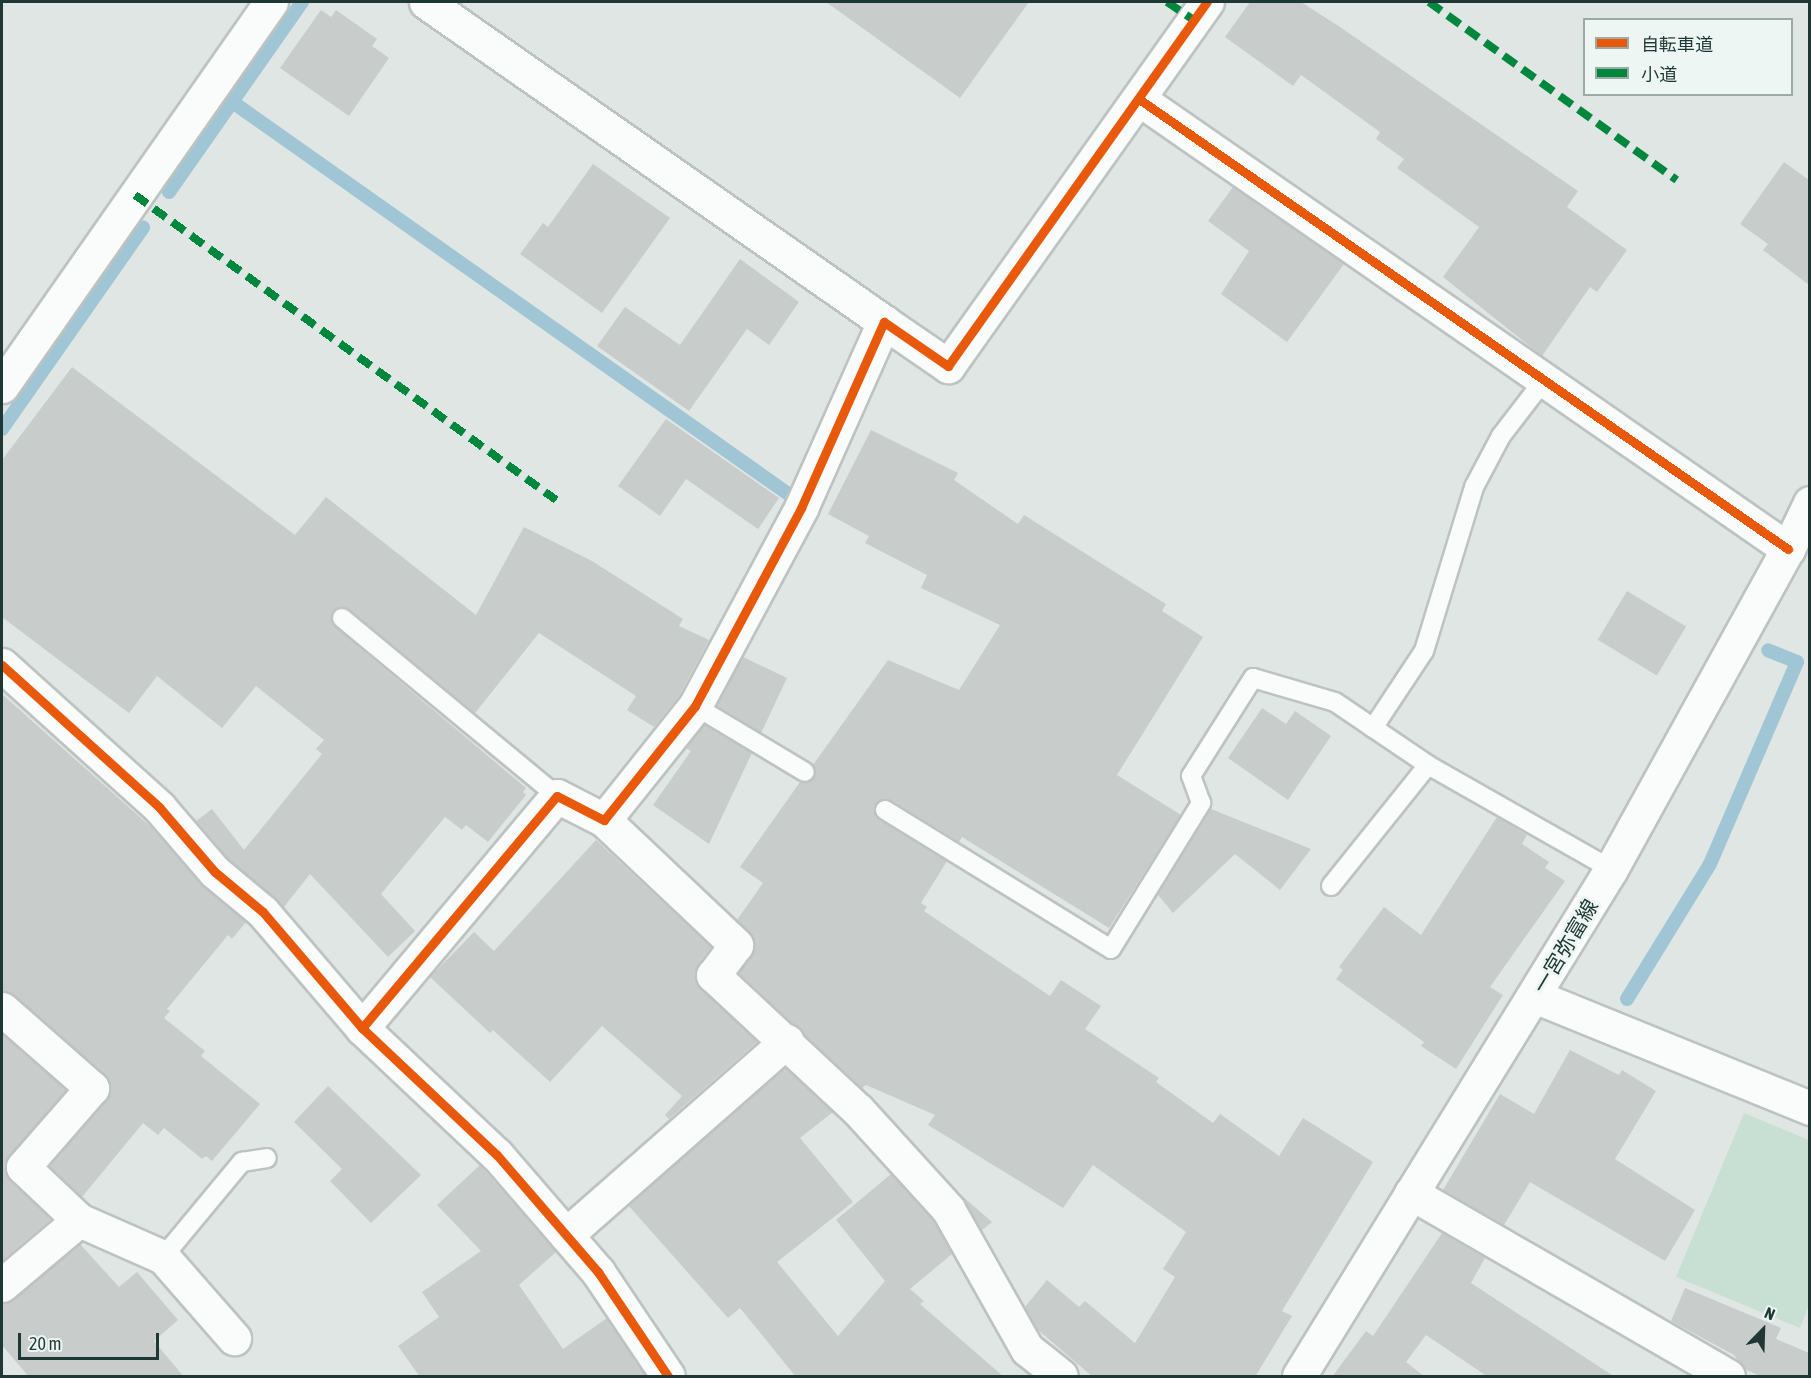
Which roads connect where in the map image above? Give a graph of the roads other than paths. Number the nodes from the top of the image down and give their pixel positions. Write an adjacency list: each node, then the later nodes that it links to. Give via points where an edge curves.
1 (271, 2): 7 (street)
2 (426, 2): 5 (street)
3 (1207, 2): 4 (street)
4 (1139, 99): 5 (street, via 948,366); 6 (street)
5 (884, 322): 12 (street, via 801,508)
6 (1545, 380): 9 (street); 13 (lane, via 1501,436 1474,487 1424,651)
7 (2, 386)
8 (1809, 503): 9 (street, 一宮弥富線)
9 (1788, 549): 19 (street, 一宮弥富線)
10 (342, 618): 16 (lane)
11 (2, 664): 23 (street, via 159,807 215,872 263,912)
12 (695, 706): 15 (lane); 18 (street)
13 (1373, 728): 14 (lane); 17 (lane, via 1335,702 1253,678 1191,776 1201,803 1111,949)
14 (1428, 765): 19 (lane); 20 (lane)
15 (805, 772)
16 (557, 796): 18 (street); 23 (street)
17 (885, 810)
18 (604, 820): 24 (street, via 736,945 713,975)
19 (1611, 869): 21 (street, 一宮弥富線)
20 (1331, 886)
21 (1534, 996): 25 (street); 27 (street, 一宮弥富線)
22 (2, 1009): 28 (street, via 92,1088 23,1167)
23 (362, 1028): 29 (street, via 497,1155)
24 (787, 1041): 29 (street); 34 (street, via 858,1110 948,1209 1027,1348)
25 (1809, 1108)
26 (267, 1158): 30 (lane, via 242,1162)
27 (1411, 1193): 35 (street, 一宮弥富線); 36 (street)
28 (79, 1220): 30 (street); 31 (street)
29 (566, 1235): 33 (street, via 598,1272)
30 (163, 1257): 32 (street)
31 (2, 1285)
32 (234, 1338)
33 (668, 1377)
34 (1061, 1377)
35 (1299, 1377)
36 (1728, 1377)

